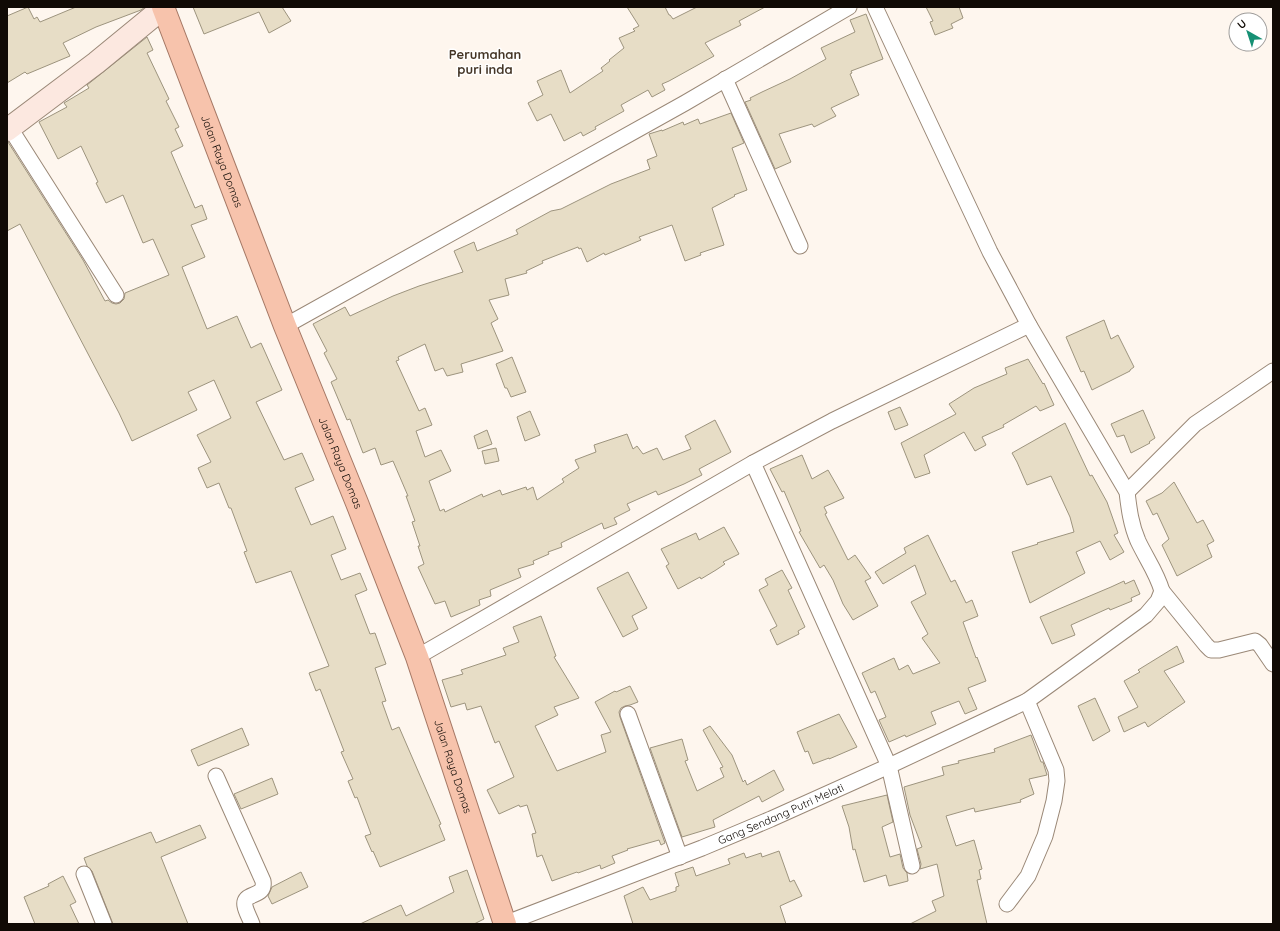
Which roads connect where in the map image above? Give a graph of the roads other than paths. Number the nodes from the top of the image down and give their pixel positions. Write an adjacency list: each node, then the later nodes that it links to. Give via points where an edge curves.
1 (164, 7): 5 (main road); 9 (highway, Jalan Raya Domas)
2 (849, 7): 4 (street)
3 (875, 7): 8 (street, via 990,252)
4 (725, 79): 6 (street); 9 (street)
5 (9, 129): 7 (street)
6 (800, 246)
7 (116, 295)
8 (1029, 325): 11 (street, via 832,421); 12 (street)
9 (285, 326): 14 (highway, Jalan Raya Domas, via 358,503)
10 (1273, 371): 12 (street, via 1195,424)
11 (753, 463): 14 (street); 18 (street)
12 (1126, 492): 13 (street, via 1130,517 1138,540 1158,577)
13 (1162, 591): 15 (street, via 1211,650 1255,641); 16 (street, Gang Sendang Putri Melati, via 1158,601 1146,615)
14 (417, 657): 26 (highway, Jalan Raya Domas)
15 (1273, 664)
16 (1027, 700): 18 (street, Gang Sendang Putri Melati); 23 (street, via 1056,770 1057,781 1045,836 1028,876)
17 (628, 714): 20 (street)
18 (889, 766): 20 (street, Gang Sendang Putri Melati); 21 (street)
19 (216, 776): 25 (street, via 263,881 261,891 245,901)
20 (680, 857): 26 (street, Gang Sendang Putri Melati)
21 (912, 866)
22 (84, 874): 24 (street)
23 (1007, 904)
24 (104, 924)
25 (252, 924)
26 (505, 924)

